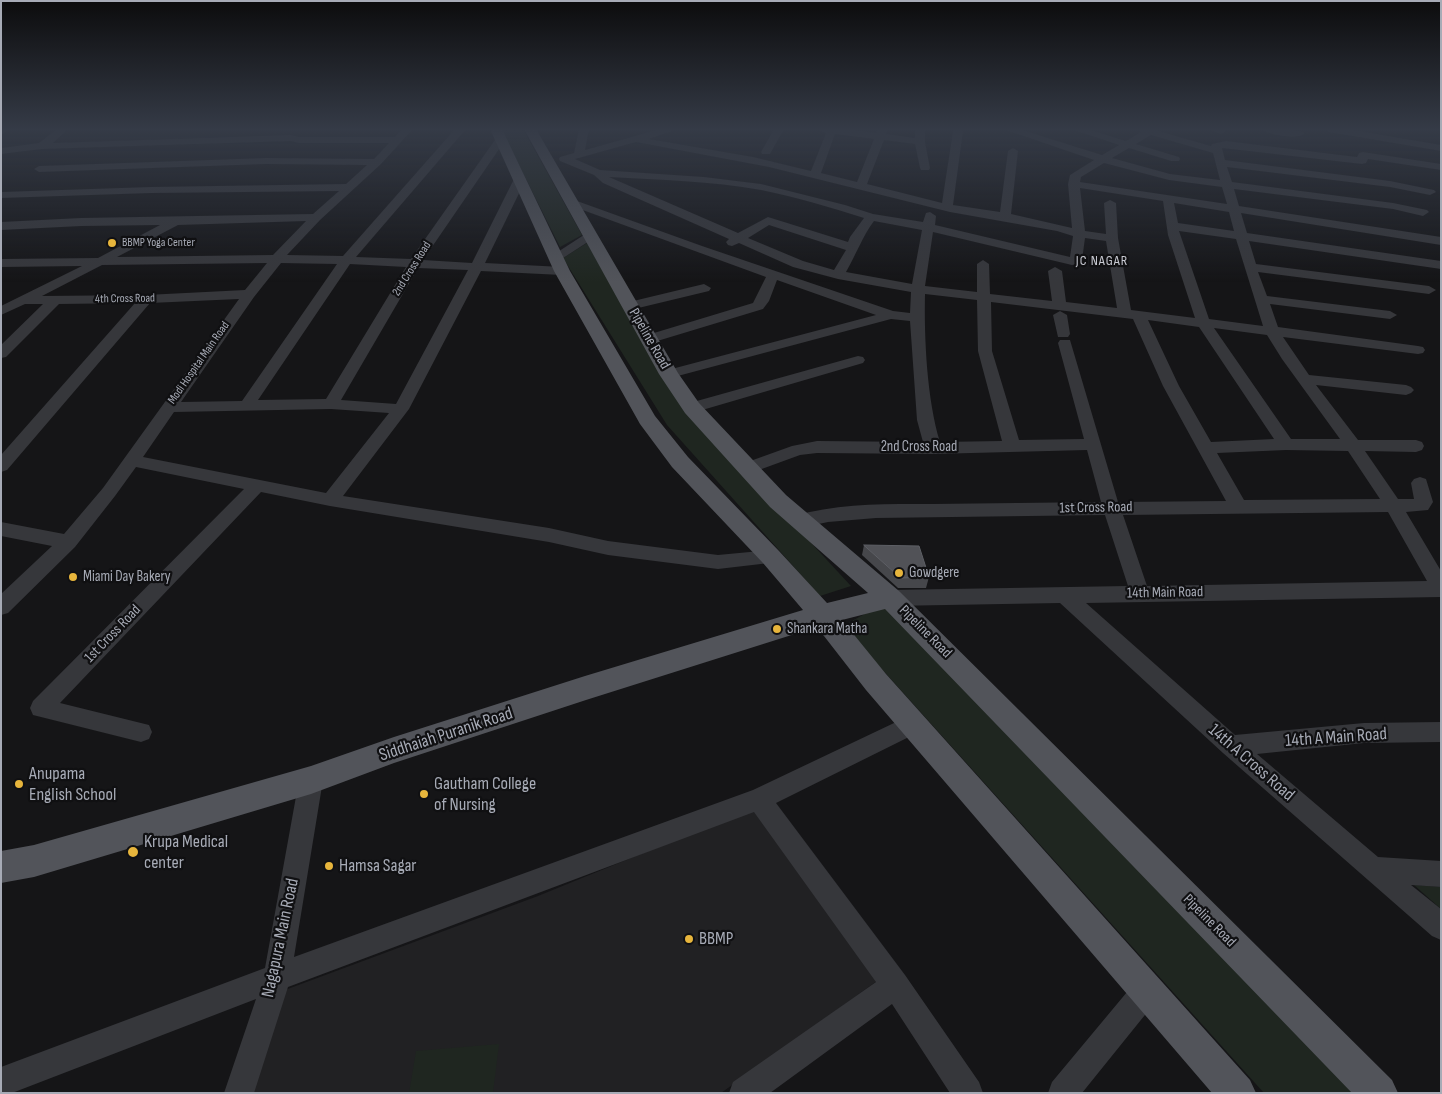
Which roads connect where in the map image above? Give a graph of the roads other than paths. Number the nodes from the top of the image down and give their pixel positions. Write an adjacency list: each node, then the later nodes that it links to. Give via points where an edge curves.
1 (355, 180): 20 (street, Modi Hospital Main Road)
2 (416, 180): 46 (street)
3 (469, 180): 48 (street, 2nd Cross Road)
4 (519, 180): 52 (street)
5 (520, 180): 49 (main road)
6 (564, 180): 24 (main road, Pipeline Road)
7 (606, 180): 39 (street)
8 (704, 180): 30 (street, via 761,187 841,206)
9 (838, 180): 18 (street)
10 (863, 180): 18 (street)
11 (948, 180): 26 (street)
12 (1009, 180): 31 (street)
13 (1075, 180): 17 (street)
14 (1191, 180): 19 (street)
15 (1225, 180): 19 (street)
16 (1365, 180): 21 (street)
17 (1074, 184): 23 (street); 36 (street)
18 (861, 185): 26 (street)
19 (1226, 185): 27 (street); 28 (street)
20 (347, 187): 22 (street); 29 (street, Modi Hospital Main Road)
21 (1430, 192)
22 (1, 196)
23 (1168, 199): 27 (street); 34 (street)
24 (573, 203): 37 (main road, Pipeline Road); 43 (street)
25 (1110, 203): 40 (street)
26 (942, 206): 31 (street); 35 (street, via 930,217)
27 (1234, 210): 38 (street); 41 (street)
28 (1423, 212)
29 (316, 217): 32 (street); 44 (street, Modi Hospital Main Road)
30 (871, 217): 35 (street); 42 (street, via 856,237)
31 (1005, 217): 36 (street)
32 (176, 221): 33 (street); 45 (street)
33 (1, 226)
34 (1173, 226): 38 (street); 74 (street)
35 (928, 227): 36 (street, via 1072,261 1076,260); 58 (street)
36 (1079, 234): 40 (street)
37 (590, 235): 49 (street); 67 (main road, Pipeline Road)
38 (1241, 236): 51 (street); 53 (street)
39 (738, 238): 42 (street, via 768,221); 43 (street); 56 (street, via 798,264)
40 (1112, 238): 70 (street)
41 (1441, 240)
42 (853, 248): 56 (street)
43 (714, 254): 55 (street)
44 (277, 259): 45 (street); 46 (street); 60 (street, Modi Hospital Main Road)
45 (103, 260): 47 (street); 66 (street)
46 (346, 260): 48 (street); 85 (street)
47 (1, 263)
48 (414, 264): 52 (street); 84 (street, 2nd Cross Road)
49 (559, 264): 52 (street); 108 (main road, via 647,419 680,462)
50 (983, 264): 61 (street)
51 (1441, 265)
52 (477, 266): 88 (street)
53 (1250, 267): 59 (street); 64 (street)
54 (1055, 271): 69 (street)
55 (773, 275): 71 (street); 76 (street, via 758,306)
56 (838, 275): 58 (street)
57 (704, 288): 67 (street)
58 (918, 289): 61 (street); 73 (street)
59 (1429, 290)
60 (249, 294): 63 (street, 4th Cross Road); 86 (street, Modi Hospital Main Road)
61 (984, 297): 69 (street); 92 (street, via 986,351)
62 (56, 299): 63 (street, 4th Cross Road); 66 (street, 4th Cross Road); 79 (street)
63 (146, 299): 97 (street)
64 (1260, 299): 72 (street); 75 (street)
65 (1, 300): 66 (street, 4th Cross Road)
66 (20, 300): 68 (street)
67 (630, 306): 76 (main road, Pipeline Road)
68 (1, 310)
69 (1060, 310): 70 (street); 77 (street)
70 (1131, 314): 74 (street); 95 (street)
71 (891, 315): 73 (street); 81 (street)
72 (1390, 315)
73 (917, 318): 94 (street, via 925,420)
74 (1203, 322): 75 (street); 90 (street)
75 (1272, 331): 78 (street); 82 (street)
76 (649, 339): 81 (main road, Pipeline Road)
77 (1064, 339): 89 (street)
78 (1418, 350)
79 (1, 354)
80 (858, 360): 87 (street)
81 (669, 374): 87 (main road, Pipeline Road)
82 (1305, 379): 83 (street); 91 (street)
83 (1406, 390)
84 (331, 404): 85 (street); 88 (street)
85 (246, 406): 86 (street)
86 (168, 407): 96 (street, Modi Hospital Main Road)
87 (692, 408): 98 (main road, Pipeline Road)
88 (401, 409): 101 (street)
89 (1093, 444): 92 (street, 2nd Cross Road); 103 (street)
90 (1286, 444): 91 (street); 95 (street)
91 (1354, 444): 93 (street); 104 (street)
92 (1012, 446): 94 (street, 2nd Cross Road)
93 (1416, 446)
94 (933, 448): 98 (street, 2nd Cross Road, via 817,446)
95 (1205, 448): 102 (street)
96 (131, 460): 100 (street); 107 (street, Modi Hospital Main Road)
97 (1, 466)
98 (748, 468): 105 (main road, Pipeline Road)
99 (1420, 483): 104 (street, 1st Cross Road, via 1422,505)
100 (257, 486): 101 (street); 116 (street, 1st Cross Road, via 41,708)
101 (330, 500): 108 (street, via 549,535 608,548 718,562)
102 (1238, 506): 103 (street, 1st Cross Road); 104 (street, 1st Cross Road)
103 (1111, 507): 105 (street, 1st Cross Road, via 855,512); 110 (street)
104 (1394, 507): 109 (street)
105 (800, 521): 112 (main road, Pipeline Road)
106 (1, 529): 107 (street)
107 (68, 542): 113 (street, Modi Hospital Main Road)
108 (771, 557): 114 (main road)
109 (1441, 589): 110 (street, 14th Main Road)
110 (1140, 593): 111 (street, 14th Main Road)
111 (1065, 596): 112 (street, 14th Main Road); 118 (street, 14th A Cross Road)
112 (890, 598): 114 (main road, Siddhaiah Puranik Road); 134 (main road, Pipeline Road)
113 (1, 607)
114 (822, 615): 115 (main road); 119 (main road, Siddhaiah Puranik Road, via 584,688)
115 (913, 724): 120 (street); 127 (main road)
116 (141, 732)
117 (1441, 732): 118 (street, 14th A Main Road, via 1364,734)
118 (1231, 746): 122 (street, 14th A Cross Road)
119 (310, 780): 121 (main road, Siddhaiah Puranik Road, via 34,861); 125 (street, Nagapura Main Road)
120 (759, 799): 125 (street); 126 (street)
121 (1, 867)
122 (1376, 869): 123 (street); 124 (street, 14th A Cross Road)
123 (1441, 874)
124 (1441, 927)
125 (277, 977): 128 (street); 129 (street, Nagapura Main Road)
126 (895, 985): 130 (street); 131 (street)
127 (1147, 990): 132 (street); 133 (main road)
128 (1, 1082)
129 (239, 1093)
130 (744, 1093)
131 (968, 1093)
132 (1063, 1093)
133 (1237, 1093)
134 (1379, 1093)

